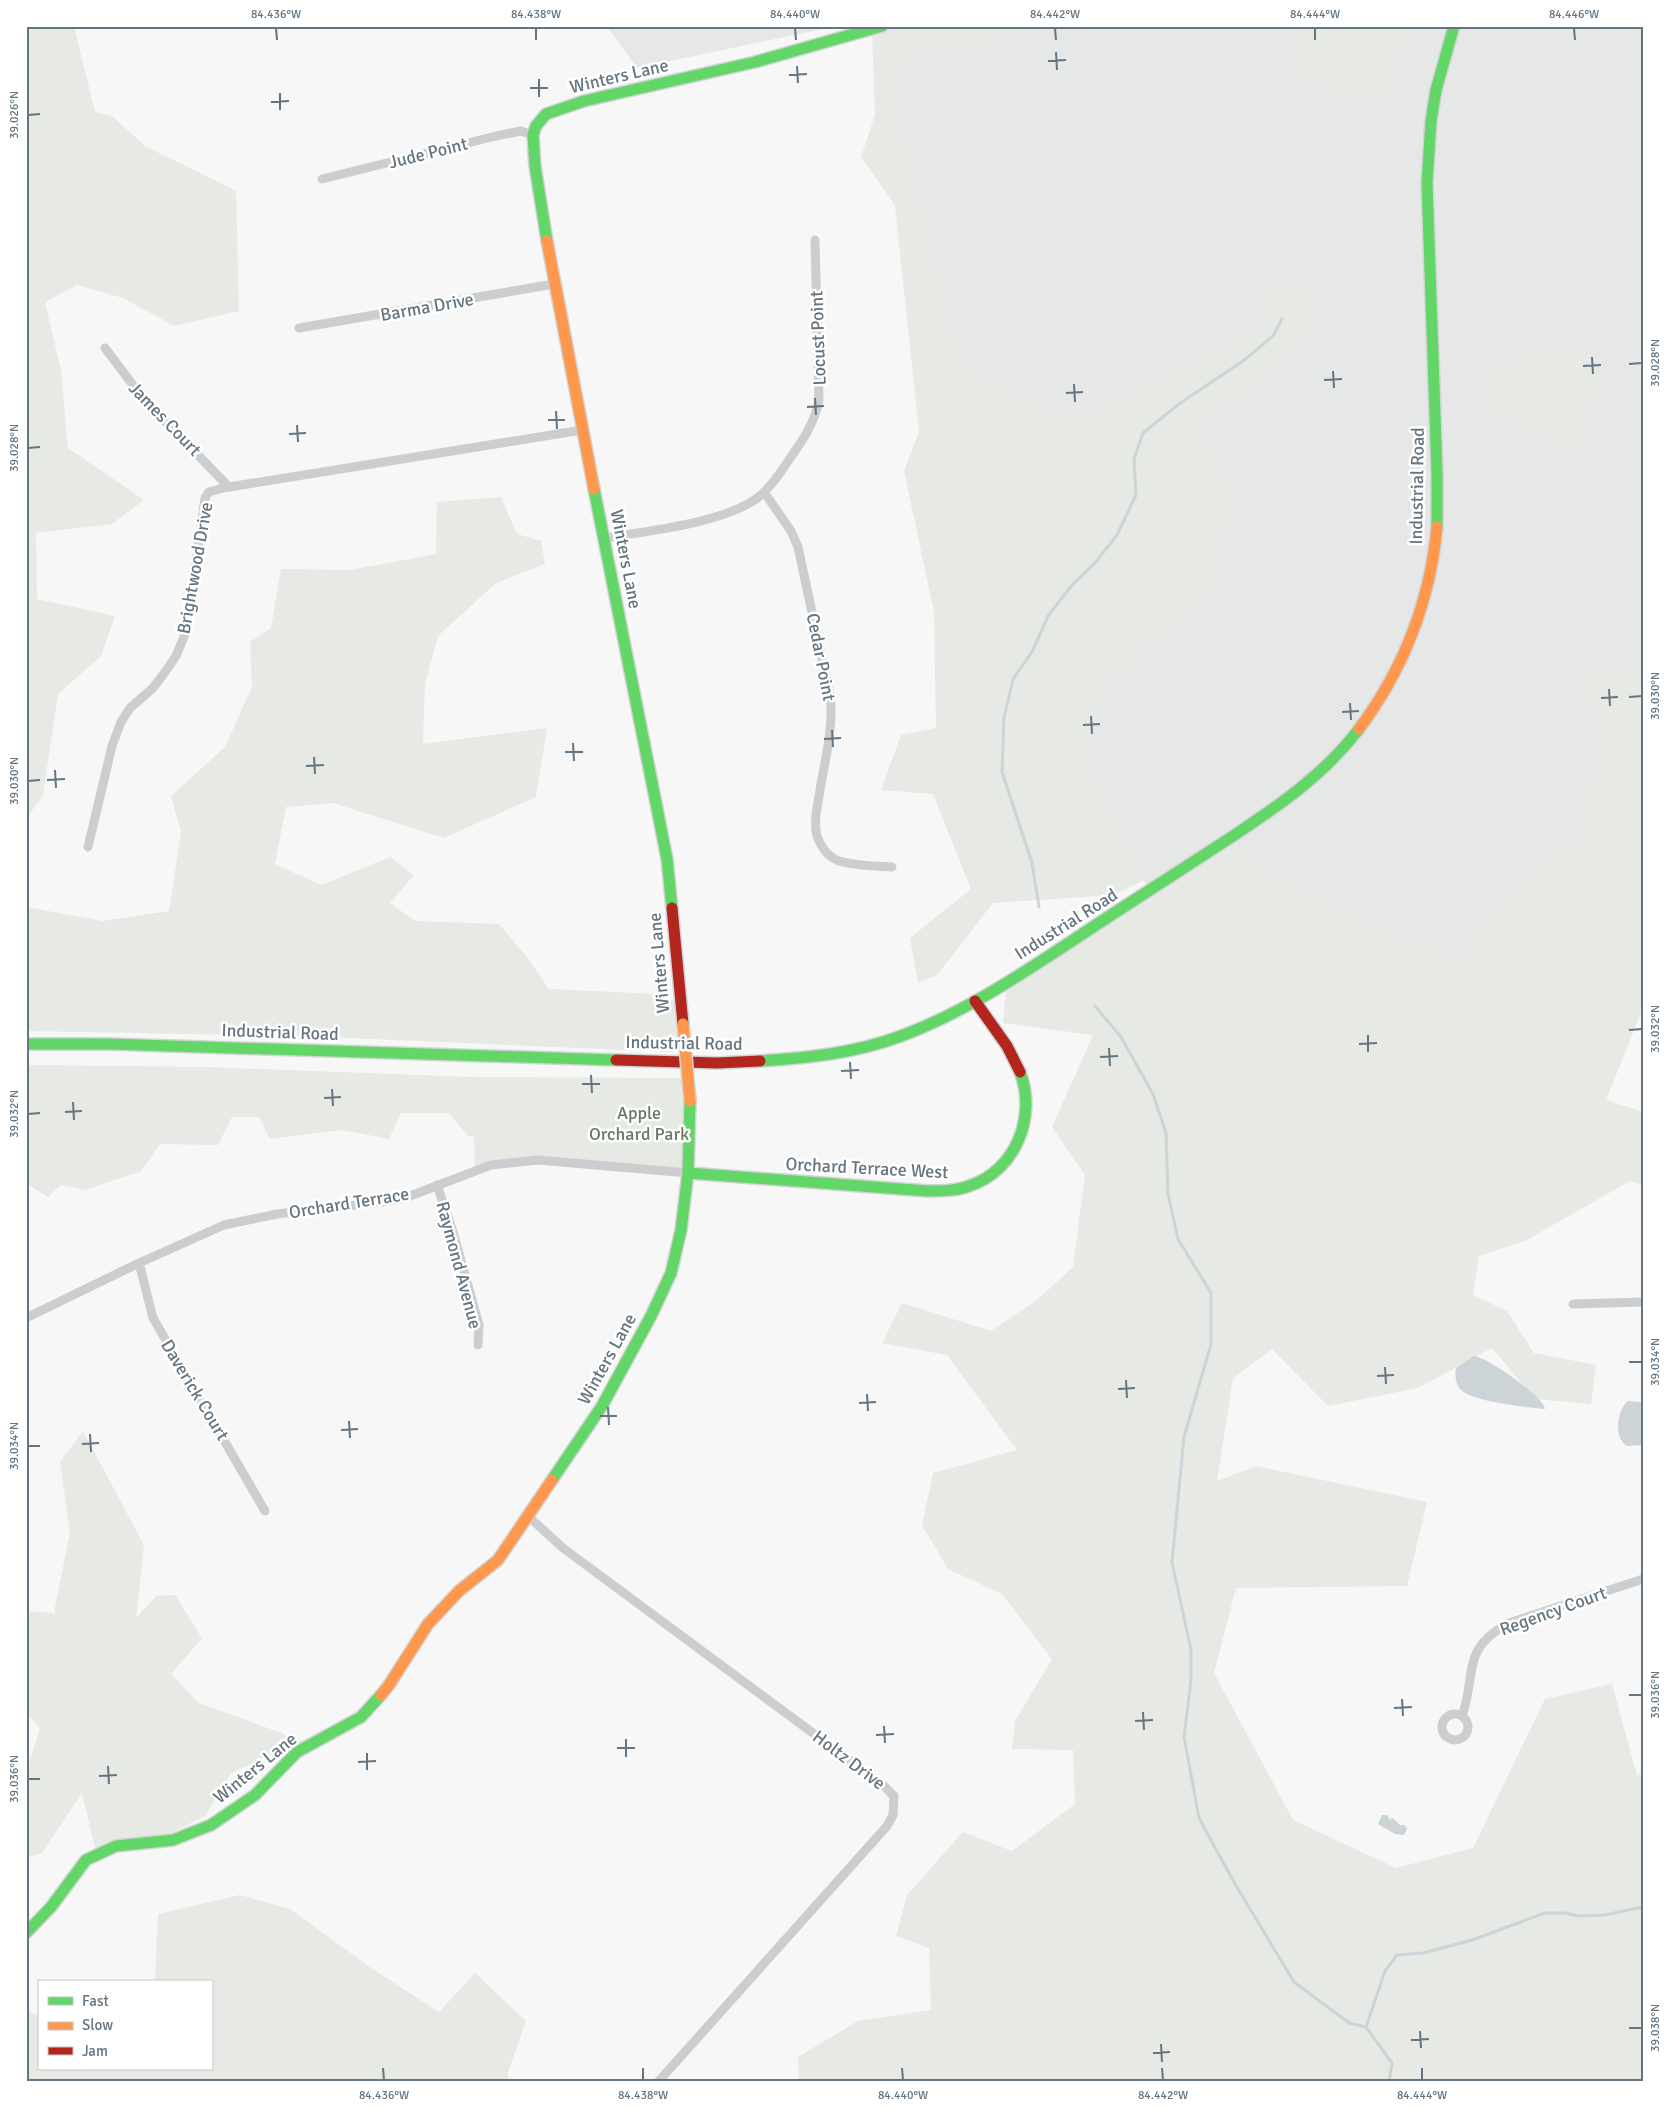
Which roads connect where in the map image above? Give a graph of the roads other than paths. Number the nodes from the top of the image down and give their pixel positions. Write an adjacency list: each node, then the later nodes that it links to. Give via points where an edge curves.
1 (882, 26): 3 (street, Winters Lane, via 755,62 584,101 546,114)
2 (1454, 26): 15 (street, Industrial Road, via 1437,78 1427,150 1438,486 1436,537 1422,604 1394,675 1347,743 1330,763 1294,793 1233,837)
3 (533, 135): 4 (street, Jude Point, via 521,131 496,136); 6 (street, Winters Lane)
4 (322, 179)
5 (815, 240): 11 (street, Locust Point, via 820,376 817,412 811,427)
6 (554, 284): 7 (street, Barma Drive); 9 (street, Winters Lane)
7 (298, 328)
8 (105, 348): 10 (street, James Court, via 145,401)
9 (582, 430): 10 (street, Brightwood Drive); 12 (street, Winters Lane)
10 (230, 487): 13 (street, Brightwood Drive, via 209,492 205,498 184,639 153,688 130,708 121,722 112,746)
11 (764, 492): 12 (street, Locust Point, via 731,513); 14 (street, Cedar Point, via 792,531 798,547 832,708 816,813 817,836 825,851 839,861)
12 (605, 538): 17 (street, Winters Lane, bridge, via 667,860 690,1101)
13 (88, 847)
14 (892, 867)
15 (975, 1001): 16 (street, Industrial Road, via 925,1026 878,1044 817,1058 777,1061 701,1062); 17 (street, Orchard Terrace West, via 1011,1053 1021,1075 1026,1099 1021,1136 1013,1151 1001,1167 978,1184 952,1191 927,1191)
16 (26, 1044)
17 (688, 1173): 18 (street, Orchard Terrace, via 521,1161 491,1166); 25 (street, Winters Lane, via 676,1256 663,1292 602,1406)
18 (438, 1185): 19 (street, Orchard Terrace, via 389,1201 276,1214 224,1225); 23 (street, Raymond Avenue, via 478,1325)
19 (138, 1263): 22 (street, Orchard Terrace); 24 (street, Daverick Court, via 153,1318)
20 (1643, 1302): 21 (street)
21 (1573, 1304)
22 (26, 1318)
23 (478, 1346)
24 (265, 1511)
25 (528, 1516): 28 (street, Winters Lane, via 498,1560 459,1591 428,1624 389,1685 361,1717 297,1752 255,1795 211,1826 173,1840 116,1846 86,1860 51,1907); 29 (street, Holtz Drive, via 563,1548 894,1796 894,1815 887,1826)
26 (1643, 1579): 27 (street, Regency Court, via 1509,1623 1493,1632 1477,1651)
27 (1462, 1716)
28 (26, 1933)
29 (658, 2082)

